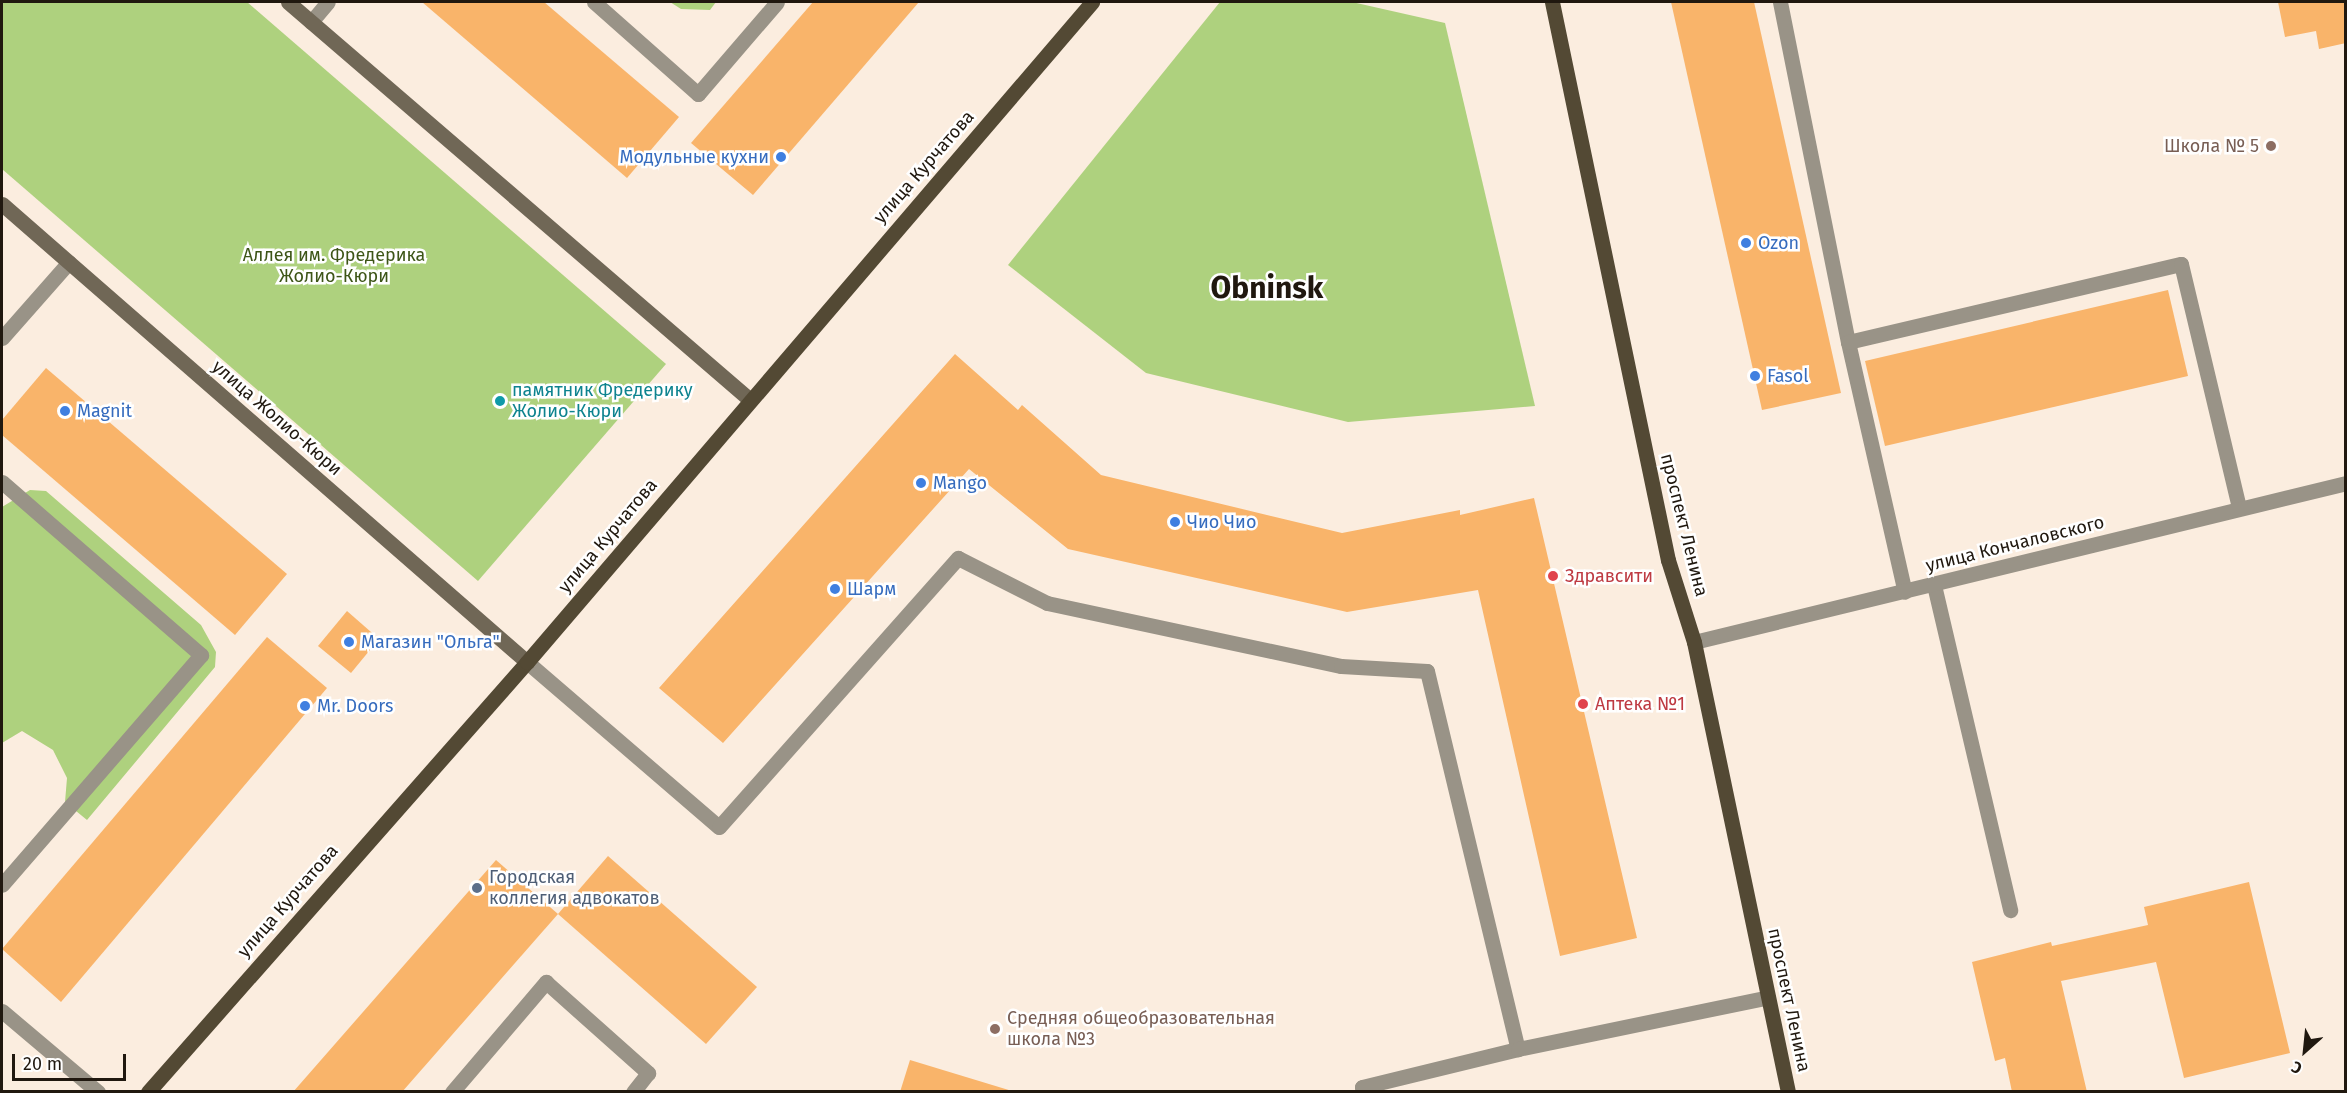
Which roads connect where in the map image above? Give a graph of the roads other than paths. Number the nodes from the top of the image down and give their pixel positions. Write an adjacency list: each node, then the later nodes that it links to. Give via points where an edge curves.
1 (288, 2): 8 (street)
2 (328, 2): 8 (street)
3 (594, 2): 4 (street, via 698,93)
4 (777, 2)
5 (1092, 2): 13 (main road, улица Курчатова)
6 (1552, 2): 19 (main road, проспект Ленина, via 1668,560)
7 (1780, 2): 12 (street)
8 (311, 22): 13 (street)
9 (2, 204): 10 (street, улица Жолио-Кюри)
10 (69, 262): 11 (street); 20 (street, улица Жолио-Кюри)
11 (2, 338)
12 (1848, 342): 16 (street, via 2181,264); 18 (street)
13 (749, 399): 20 (main road, улица Курчатова)
14 (2346, 483): 16 (street, улица Кончаловского)
15 (2, 484): 21 (street, via 201,655)
16 (2240, 507): 17 (street, улица Кончаловского)
17 (1934, 585): 18 (street, улица Кончаловского); 22 (street)
18 (1905, 592): 19 (street, улица Кончаловского)
19 (1694, 642): 23 (main road, проспект Ленина)
20 (527, 662): 25 (street, via 719,827 958,558 1047,603 1341,666 1427,671); 27 (main road, улица Курчатова)
21 (2, 885)
22 (2010, 910)
23 (1768, 997): 25 (street); 31 (main road, проспект Ленина)
24 (2, 1011): 26 (street)
25 (1518, 1049): 30 (street, via 1362,1087)
26 (98, 1092)
27 (148, 1092)
28 (452, 1092): 29 (street, via 546,982 648,1073)
29 (633, 1092)
30 (1363, 1092)
31 (1788, 1092)

